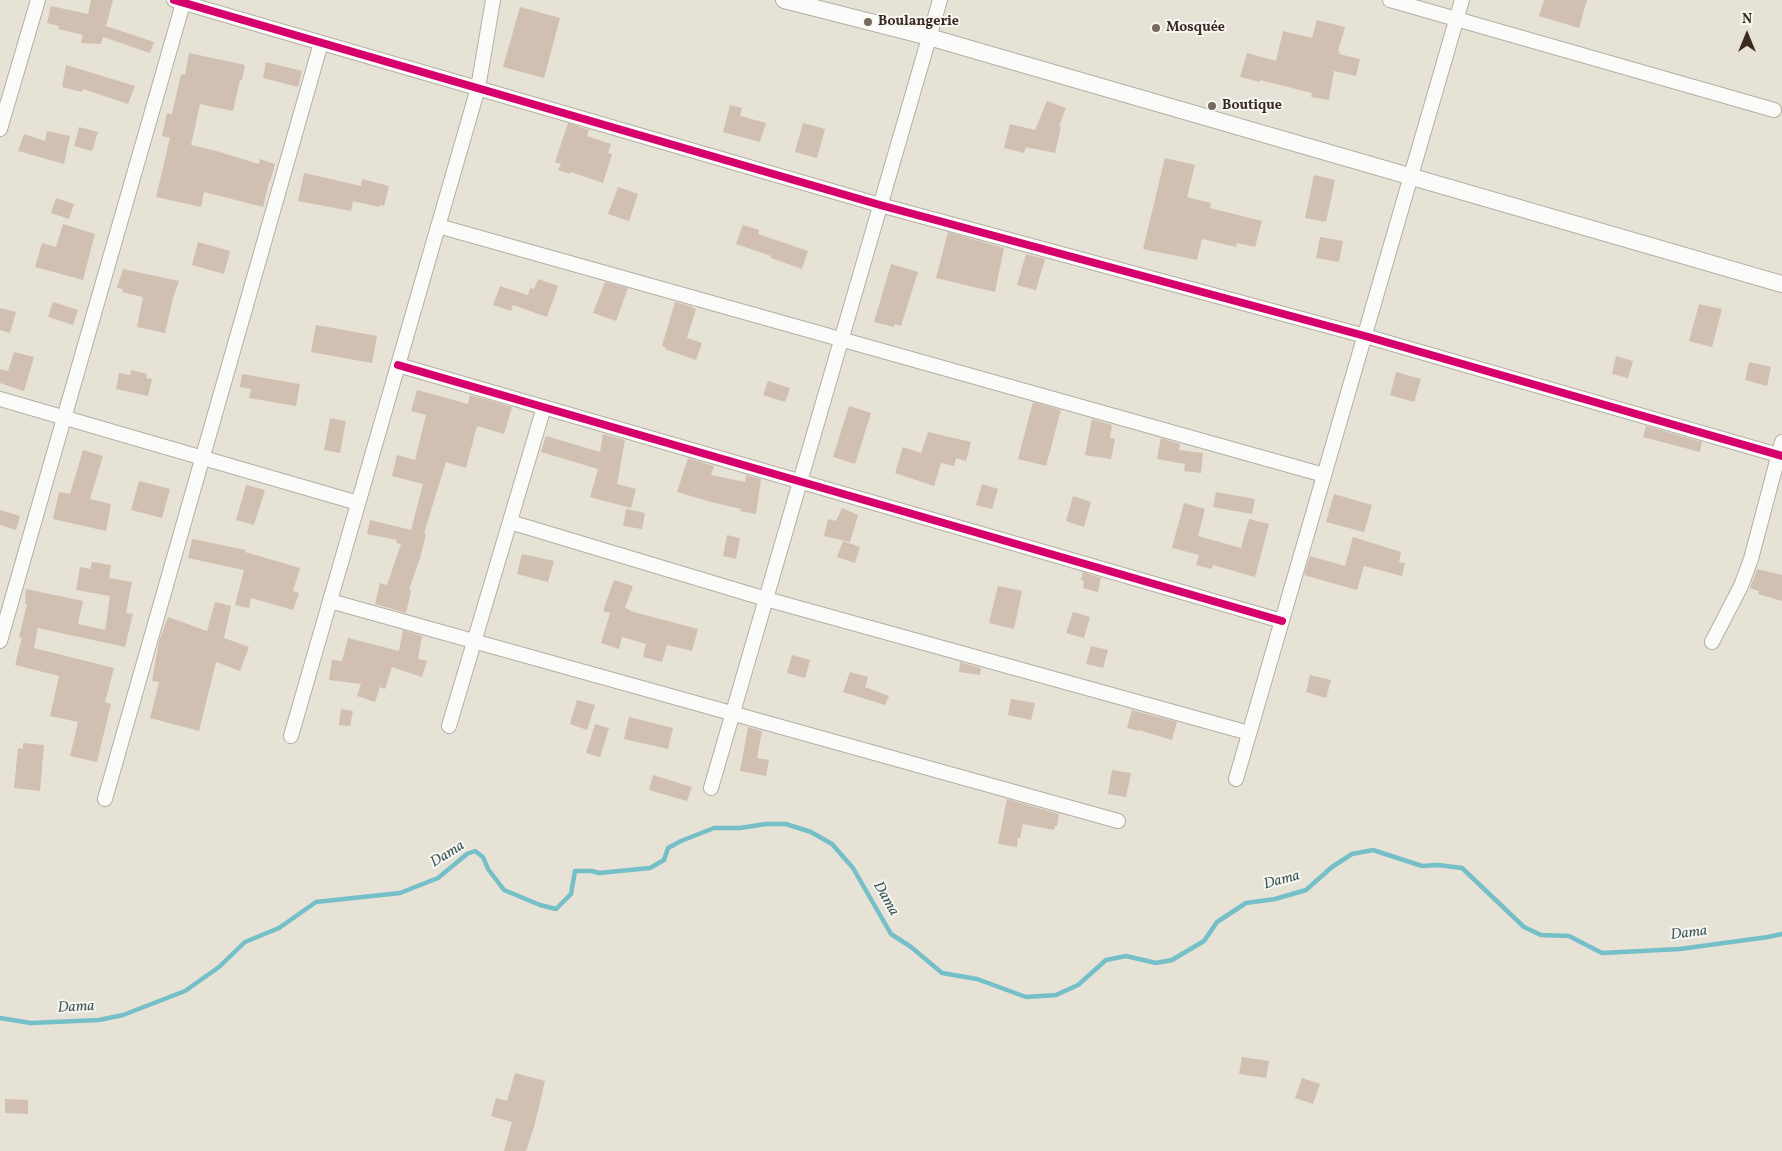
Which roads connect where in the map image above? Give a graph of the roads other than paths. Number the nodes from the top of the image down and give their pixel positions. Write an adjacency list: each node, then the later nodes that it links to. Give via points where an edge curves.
1 (38, 0): 13 (street)
2 (493, 0): 11 (street)
3 (784, 0): 9 (street)
4 (940, 0): 9 (street)
5 (1390, 0): 8 (street)
6 (1462, 0): 8 (street)
7 (181, 1): 10 (street); 23 (street)
8 (1457, 19): 12 (street); 14 (street)
9 (929, 37): 14 (street); 15 (street)
10 (321, 43): 11 (street); 25 (street)
11 (478, 88): 15 (street); 16 (street)
12 (1774, 110)
13 (0, 129)
14 (1411, 176): 17 (street); 18 (street)
15 (880, 205): 18 (street); 19 (street)
16 (438, 226): 19 (street); 20 (street)
17 (1782, 284)
18 (1365, 336): 24 (street); 26 (street)
19 (841, 340): 26 (street); 27 (street)
20 (398, 365): 22 (street); 28 (street)
21 (0, 399): 23 (street)
22 (544, 407): 27 (street); 29 (street)
23 (64, 418): 25 (street); 34 (street)
24 (1781, 451): 35 (street, via 1751,560)
25 (202, 458): 28 (street); 42 (street)
26 (1324, 475): 32 (street)
27 (800, 481): 30 (street); 32 (street)
28 (358, 503): 31 (street)
29 (510, 522): 30 (street); 33 (street)
30 (766, 599): 36 (street); 38 (street)
31 (330, 601): 33 (street); 39 (street)
32 (1282, 620): 38 (street)
33 (474, 640): 36 (street); 37 (street)
34 (0, 641)
35 (1712, 642)
36 (733, 713): 41 (street); 43 (street)
37 (449, 726)
38 (1249, 733): 40 (street)
39 (291, 736)
40 (1236, 779)
41 (711, 788)
42 (105, 799)
43 (1118, 821)

